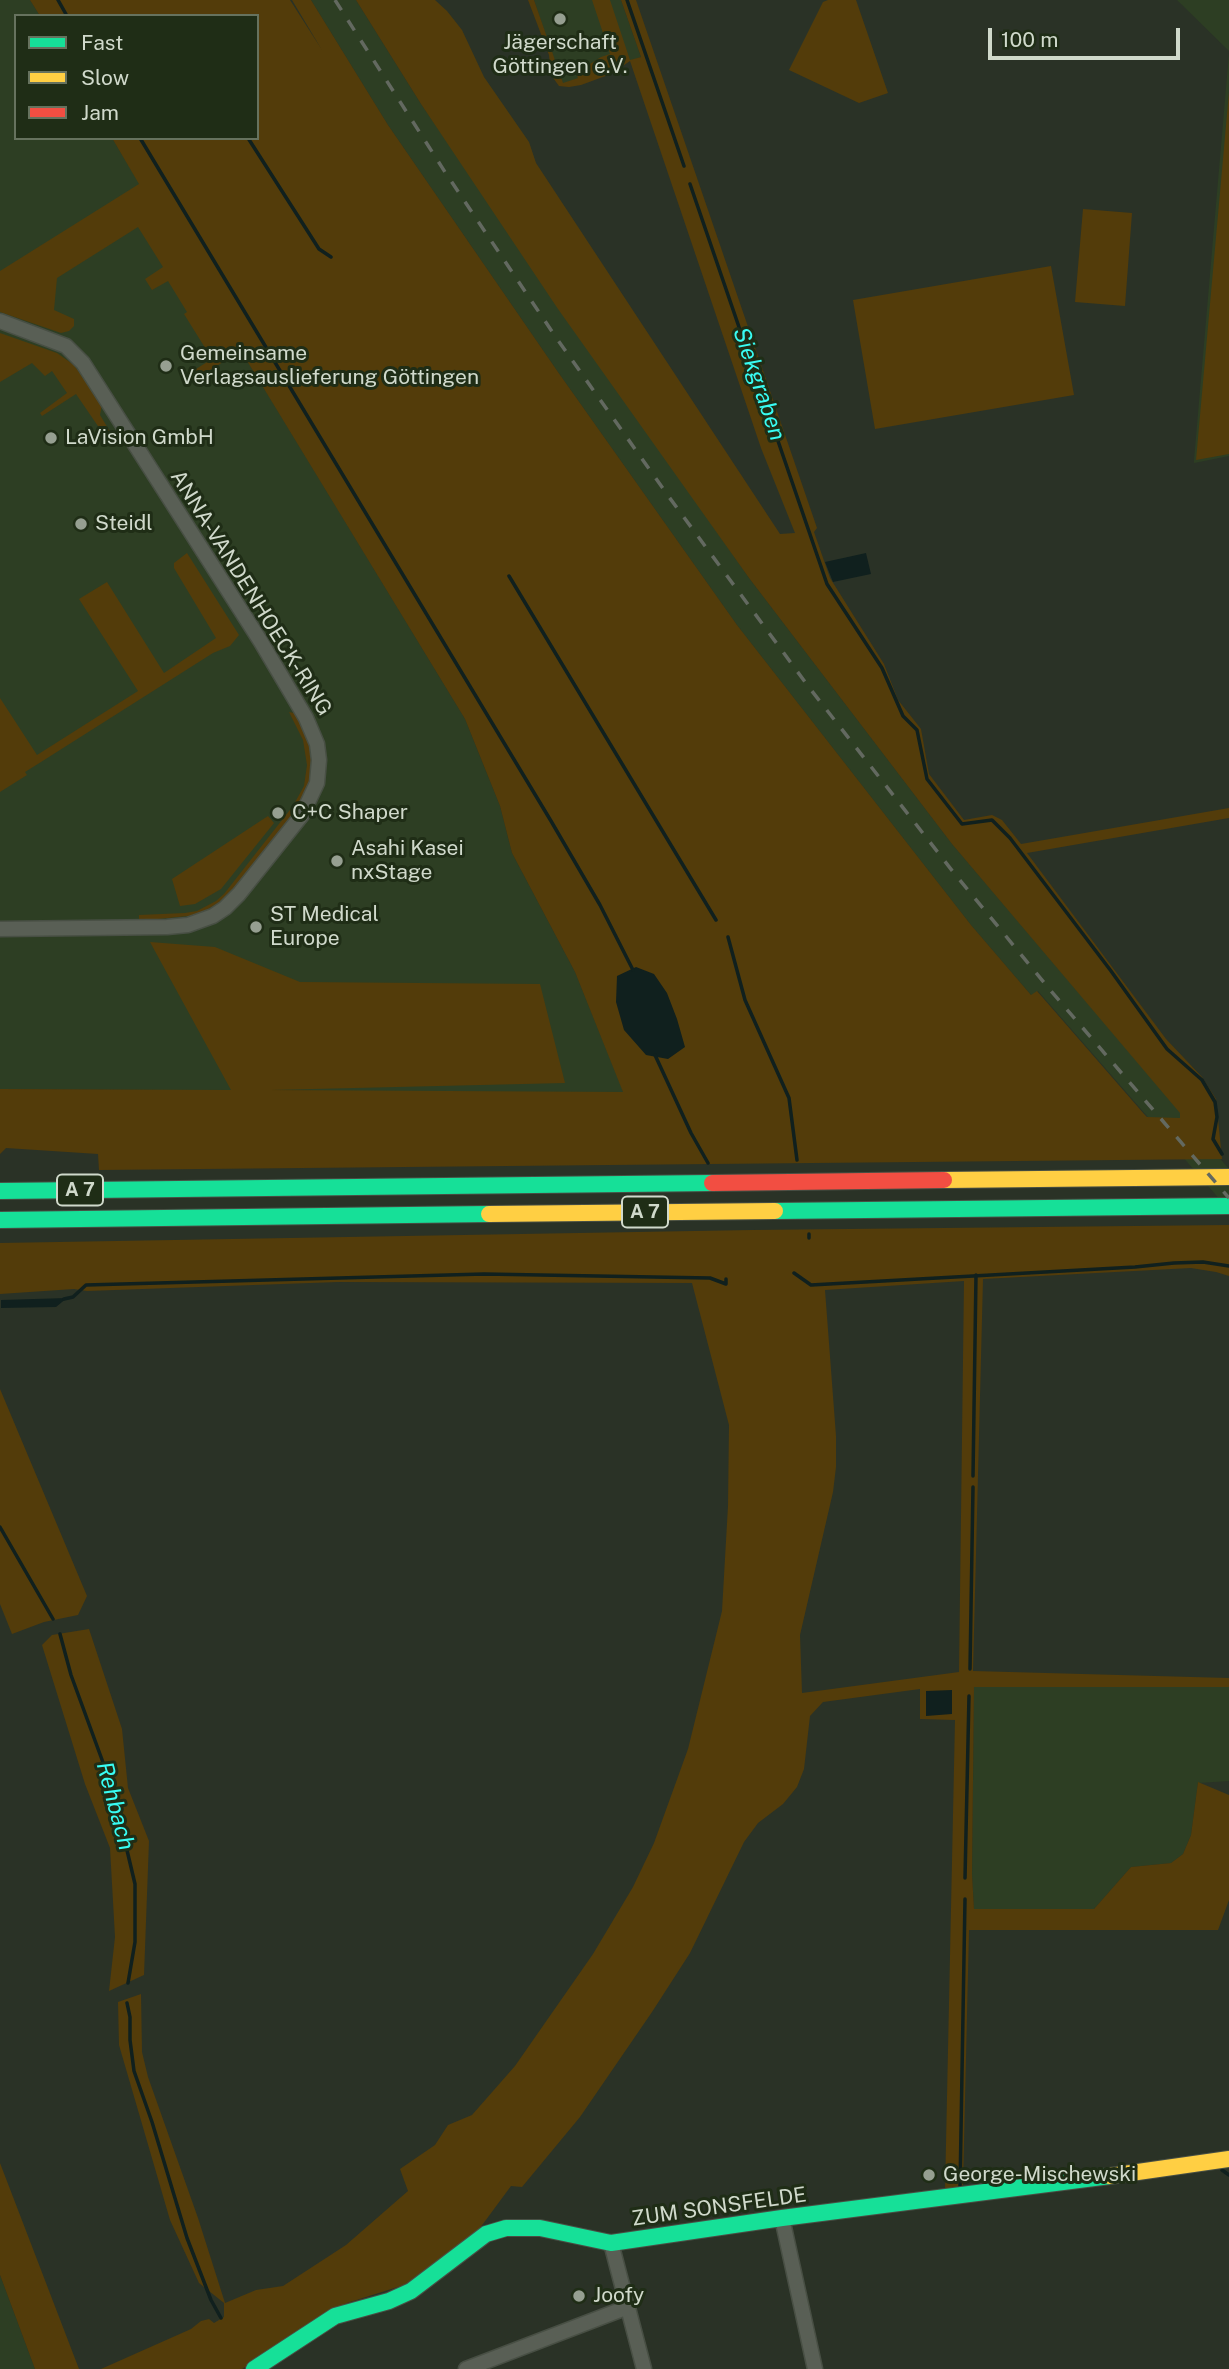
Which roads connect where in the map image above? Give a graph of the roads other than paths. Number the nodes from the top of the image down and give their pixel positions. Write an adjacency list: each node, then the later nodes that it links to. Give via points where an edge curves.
1 (0, 321): 2 (street, ANNA-VANDENHOECK-RING, via 66,346 83,363 268,653 313,733 319,760 317,783 302,815 239,894 213,916 188,925)
2 (0, 929)
3 (1229, 1177): 4 (main road, A 7)
4 (0, 1191)
5 (1229, 1206): 6 (main road, A 7)
6 (0, 1220)
7 (1229, 2159): 8 (main road, ZUM SONSFELDE)
8 (782, 2218): 9 (main road, ZUM SONSFELDE); 14 (street)
9 (611, 2243): 10 (street); 11 (main road, ZUM SONSFELDE, via 525,2227 486,2234 411,2291 335,2316)
10 (628, 2307): 12 (street); 13 (street)
11 (254, 2369)
12 (466, 2369)
13 (644, 2369)
14 (815, 2369)

